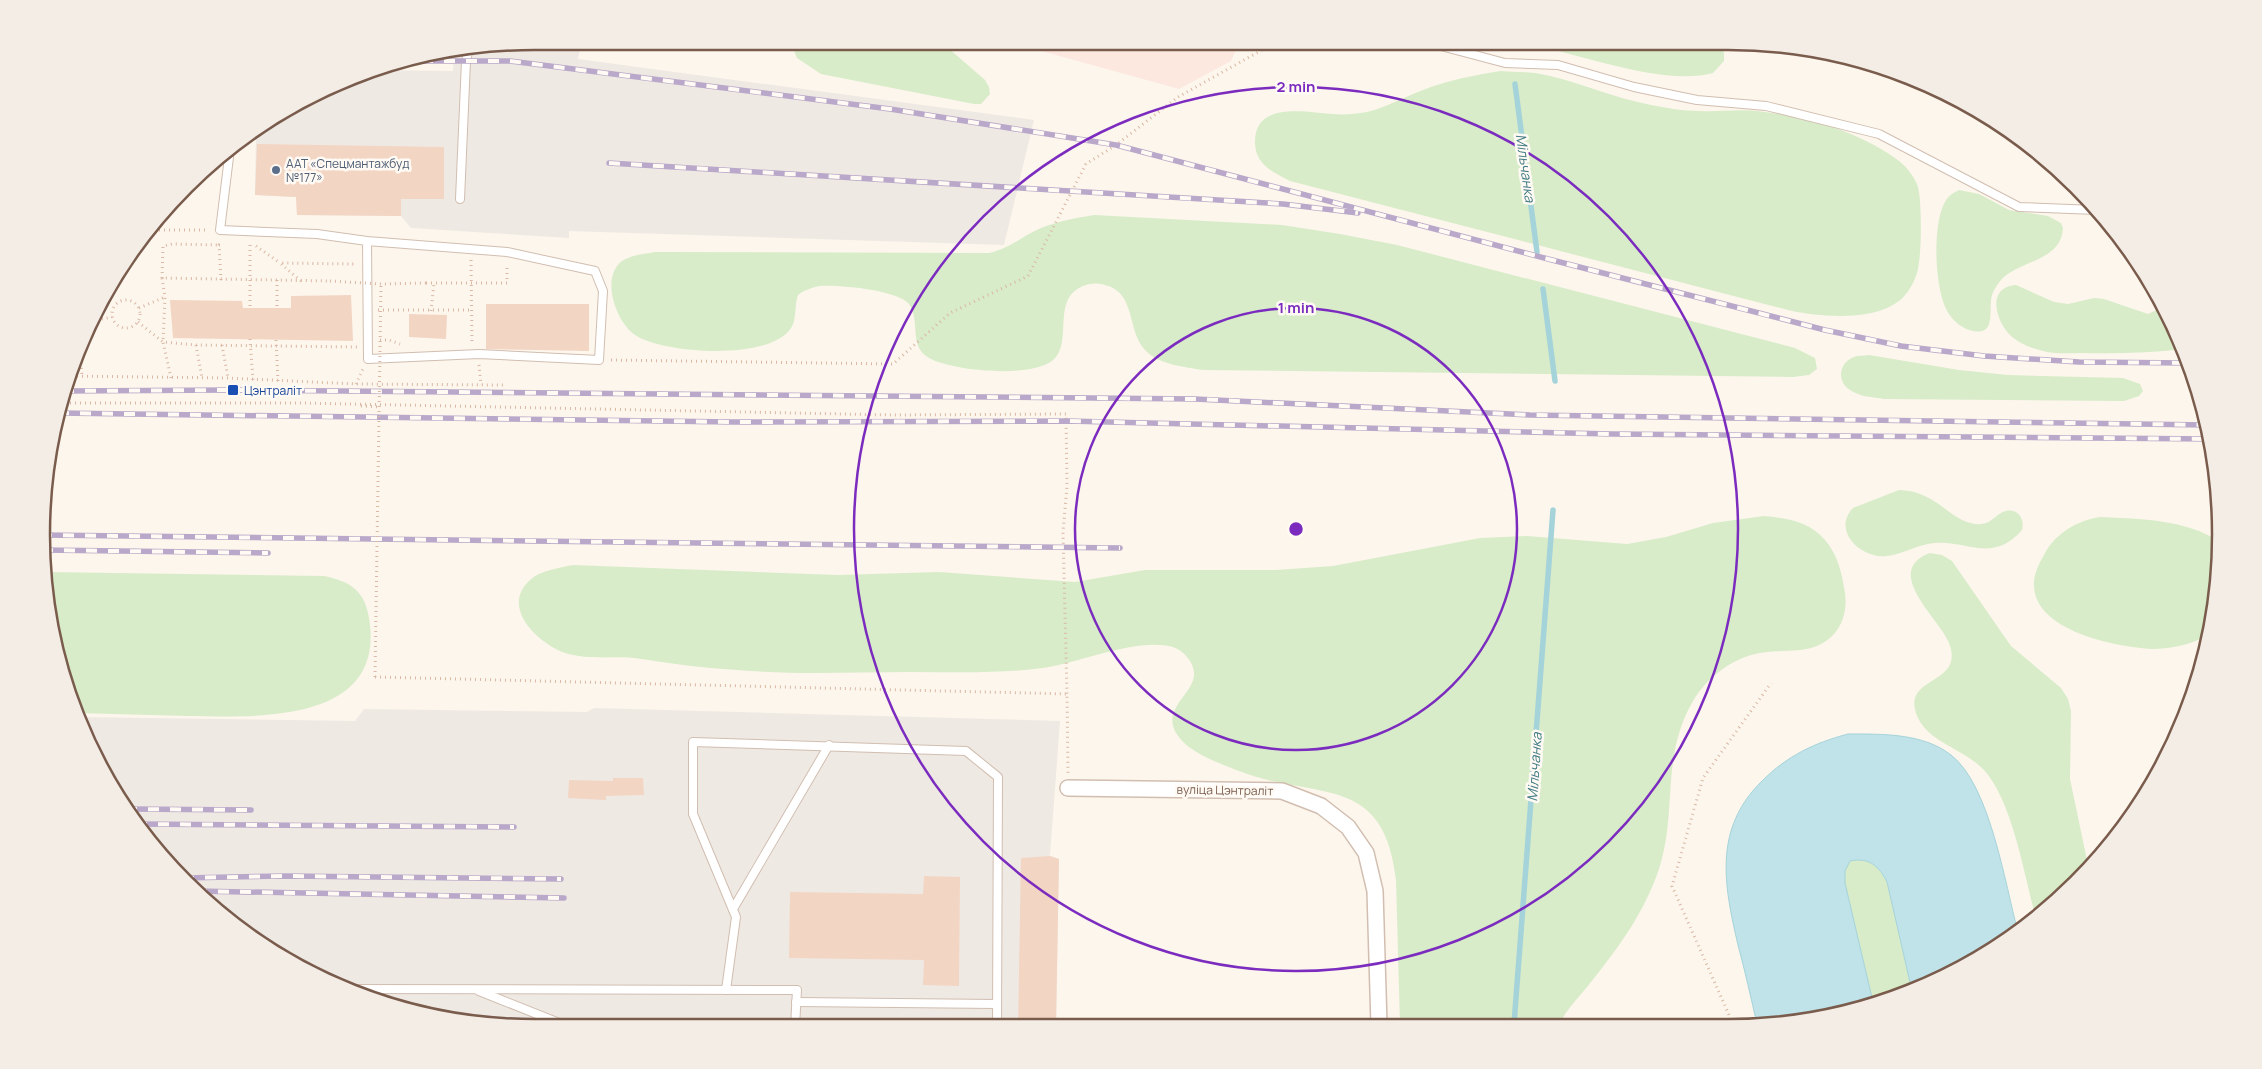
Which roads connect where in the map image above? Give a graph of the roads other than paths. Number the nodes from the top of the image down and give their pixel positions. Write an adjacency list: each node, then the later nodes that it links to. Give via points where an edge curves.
1 (1456, 50): 5 (lane, via 1505,63 1558,66 1688,98 1766,106 1860,129 1879,134 2019,207)
2 (467, 55): 4 (lane)
3 (229, 159): 6 (lane, via 220,230 317,234)
4 (460, 199)
5 (2087, 210)
6 (367, 241): 6 (lane, via 368,359 479,354 599,360 603,291 594,271 507,252)
7 (829, 745): 9 (lane); 9 (lane, via 694,742 694,814); 14 (lane, via 966,751 998,778)
8 (1068, 788): 18 (street, вуліца Цэнтраліт, via 1282,791 1321,806 1348,827 1366,853 1375,891)
9 (733, 909): 12 (lane, via 736,917)
10 (368, 989): 11 (lane)
11 (475, 989): 12 (lane); 15 (lane)
12 (726, 990): 13 (lane, via 797,990)
13 (796, 1002): 14 (lane); 16 (lane)
14 (997, 1004): 17 (lane)
15 (550, 1019)
16 (796, 1019)
17 (997, 1019)
18 (1379, 1019)

